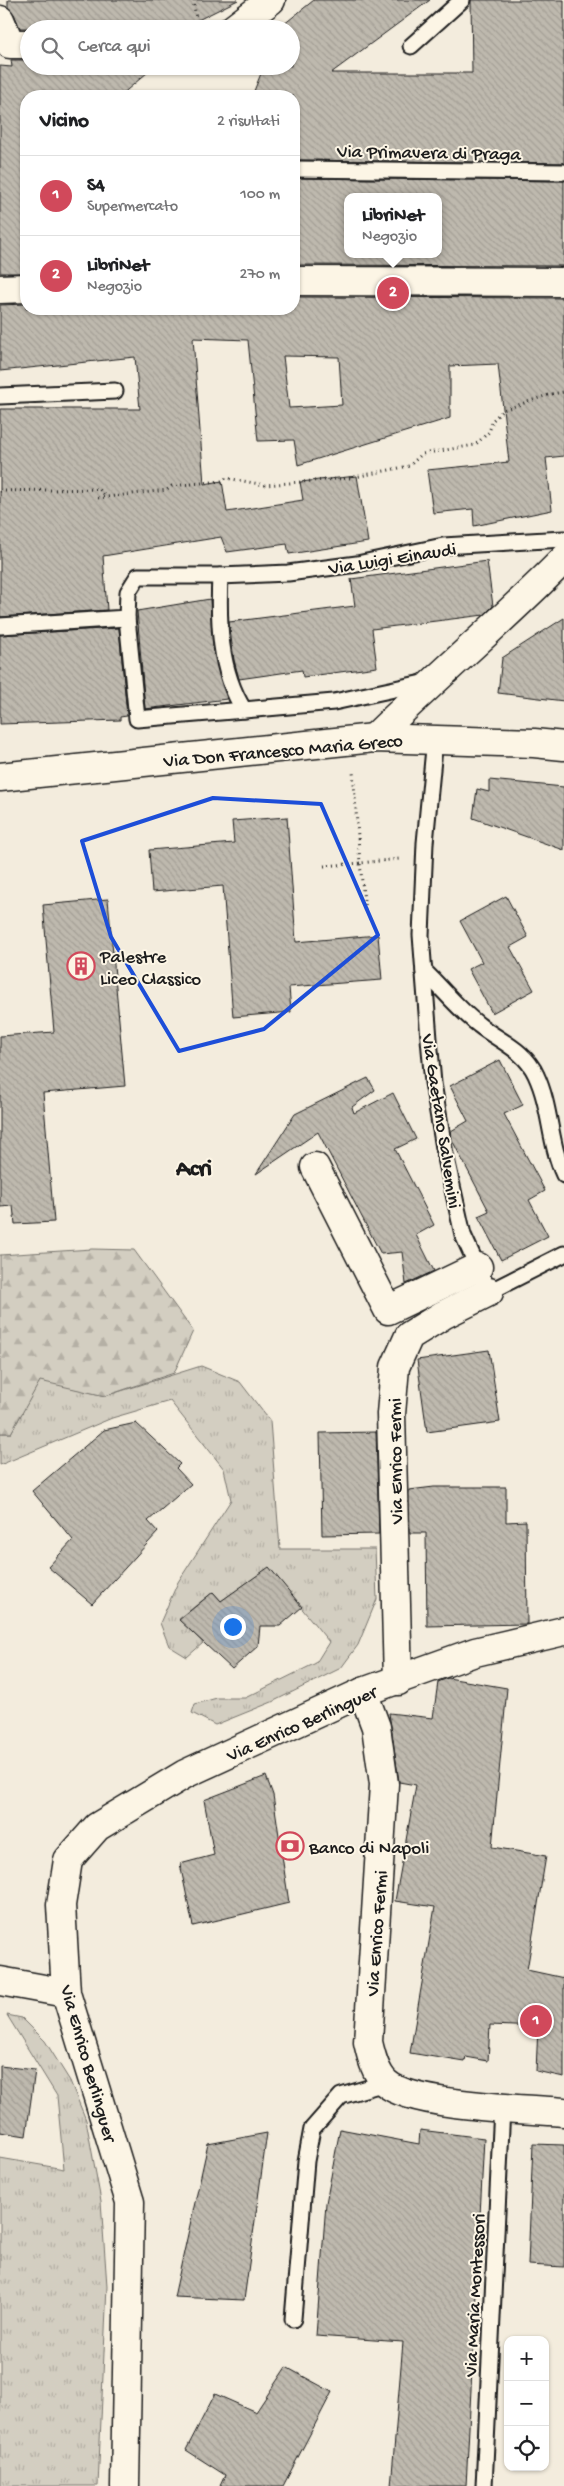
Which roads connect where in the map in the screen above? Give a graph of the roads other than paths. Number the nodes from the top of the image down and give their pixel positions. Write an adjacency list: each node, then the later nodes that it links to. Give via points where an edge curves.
1 (271, 0): 3 (street)
2 (462, 0): 4 (lane)
3 (245, 20)
4 (411, 46)
5 (300, 169): 6 (lane, Via Primavera di Praga)
6 (564, 172)
7 (300, 281): 8 (street)
8 (564, 282)
9 (20, 288): 10 (street)
10 (0, 289)
11 (114, 391): 12 (lane)
12 (0, 396)
13 (564, 539): 15 (lane, Via Luigi Einaudi, via 444,546 288,573)
14 (564, 559): 18 (street, via 526,598)
15 (220, 576): 16 (lane, Via Luigi Einaudi, via 138,576 128,592); 19 (lane, via 218,613 225,665 236,698)
16 (127, 618): 17 (lane); 19 (lane, via 137,719)
17 (0, 626)
18 (432, 681): 19 (lane, via 334,702); 20 (street)
19 (244, 710)
20 (374, 738): 21 (street, Via Don Francesco Maria Greco); 23 (street, Via Don Francesco Maria Greco, via 143,760)
21 (435, 738): 22 (street, Via Don Francesco Maria Greco); 24 (lane, Via Gaetano Salvemini, via 424,857 421,935)
22 (564, 746)
23 (1, 778)
24 (424, 971): 26 (lane, via 478,1025 517,1049 536,1074 549,1111 557,1159); 28 (lane, Via Gaetano Salvemini, via 433,1083 445,1154 463,1235)
25 (315, 1168): 28 (street, via 388,1310)
26 (564, 1175)
27 (564, 1254): 29 (lane)
28 (478, 1267): 29 (lane, Via Gaetano Salvemini)
29 (489, 1292): 31 (street, Via Enrico Fermi, via 409,1336 395,1367 392,1414)
30 (564, 1631): 31 (street, Via Enrico Berlinguer, via 475,1652)
31 (398, 1681): 32 (street, Via Enrico Berlinguer)
32 (363, 1692): 34 (street, Via Enrico Berlinguer, via 186,1774 97,1827 68,1860 61,1905); 35 (street, Via Enrico Fermi, via 376,1727 384,1784 368,2042 372,2060)
33 (0, 1981): 34 (street)
34 (66, 1993): 39 (street, Via Enrico Berlinguer, via 130,2202)
35 (386, 2083): 36 (street, Via Enrico Fermi, via 401,2093 425,2100); 38 (lane, via 341,2096 312,2130 306,2161)
36 (502, 2107): 37 (street, Via Enrico Fermi); 40 (lane, Via Maria Montessori)
37 (564, 2112)
38 (294, 2319)
39 (125, 2486)
40 (484, 2486)

